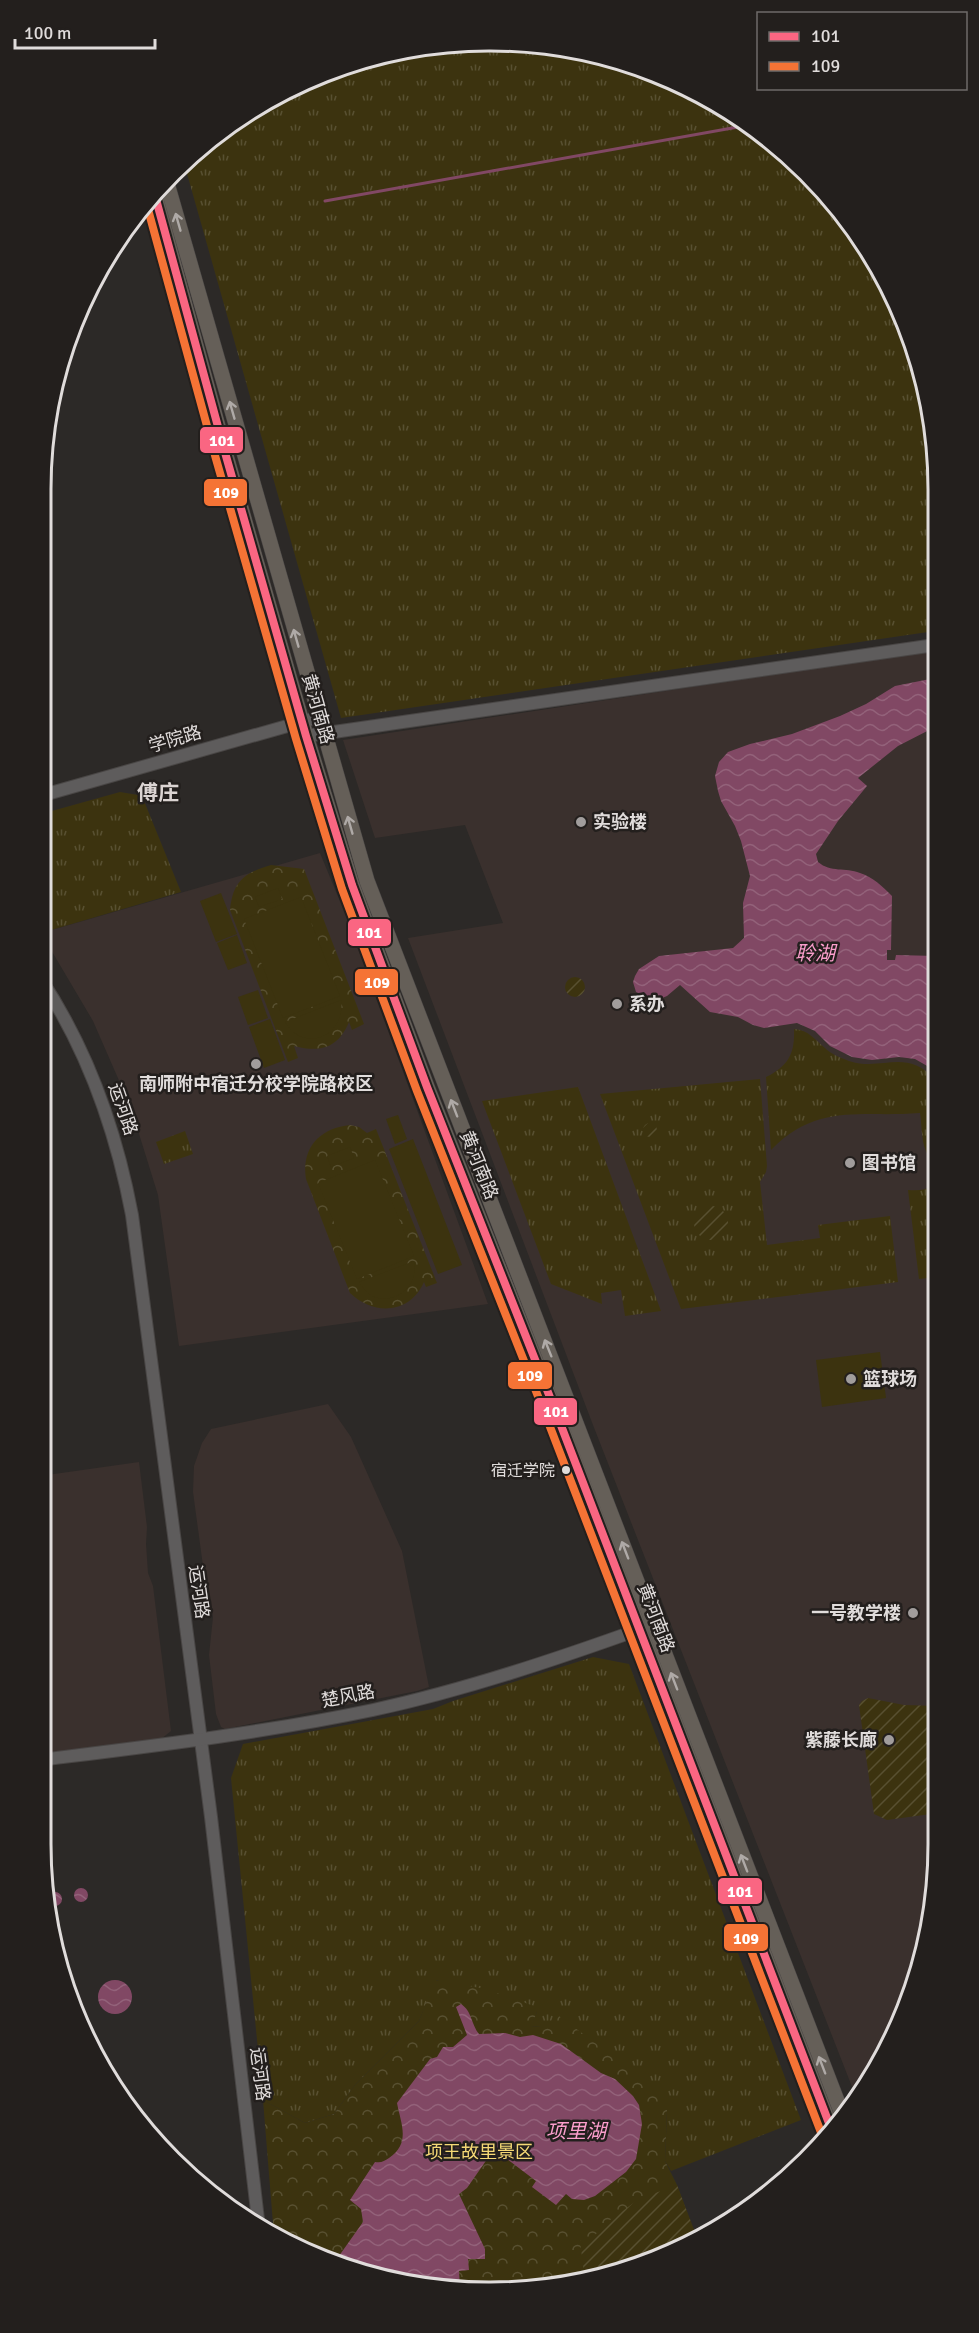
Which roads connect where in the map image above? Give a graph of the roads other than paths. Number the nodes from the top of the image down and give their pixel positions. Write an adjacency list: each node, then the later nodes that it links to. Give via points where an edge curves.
1 (169, 190): 4 (main road, 黄河南路, one-way to 1)
2 (157, 204): 5 (main road, 黄河南路)
3 (928, 646): 6 (street)
4 (319, 717): 5 (street, 学院路); 6 (main road, 黄河南路)
5 (304, 729): 6 (street); 7 (street, 学院路); 9 (main road, 黄河南路, via 352,885 427,1087)
6 (324, 734): 9 (main road, 黄河南路, one-way to 6, via 367,881)
7 (51, 793)
8 (51, 996): 10 (street, 运河路, via 77,1040 96,1084 124,1171)
9 (646, 1627): 10 (street, 楚风路, via 439,1693 362,1712); 12 (main road, 黄河南路, one-way to 9); 13 (main road, 黄河南路)
10 (200, 1741): 11 (street, 楚风路); 14 (street, 运河路)
11 (51, 1759)
12 (839, 2107)
13 (828, 2121)
14 (258, 2215)

